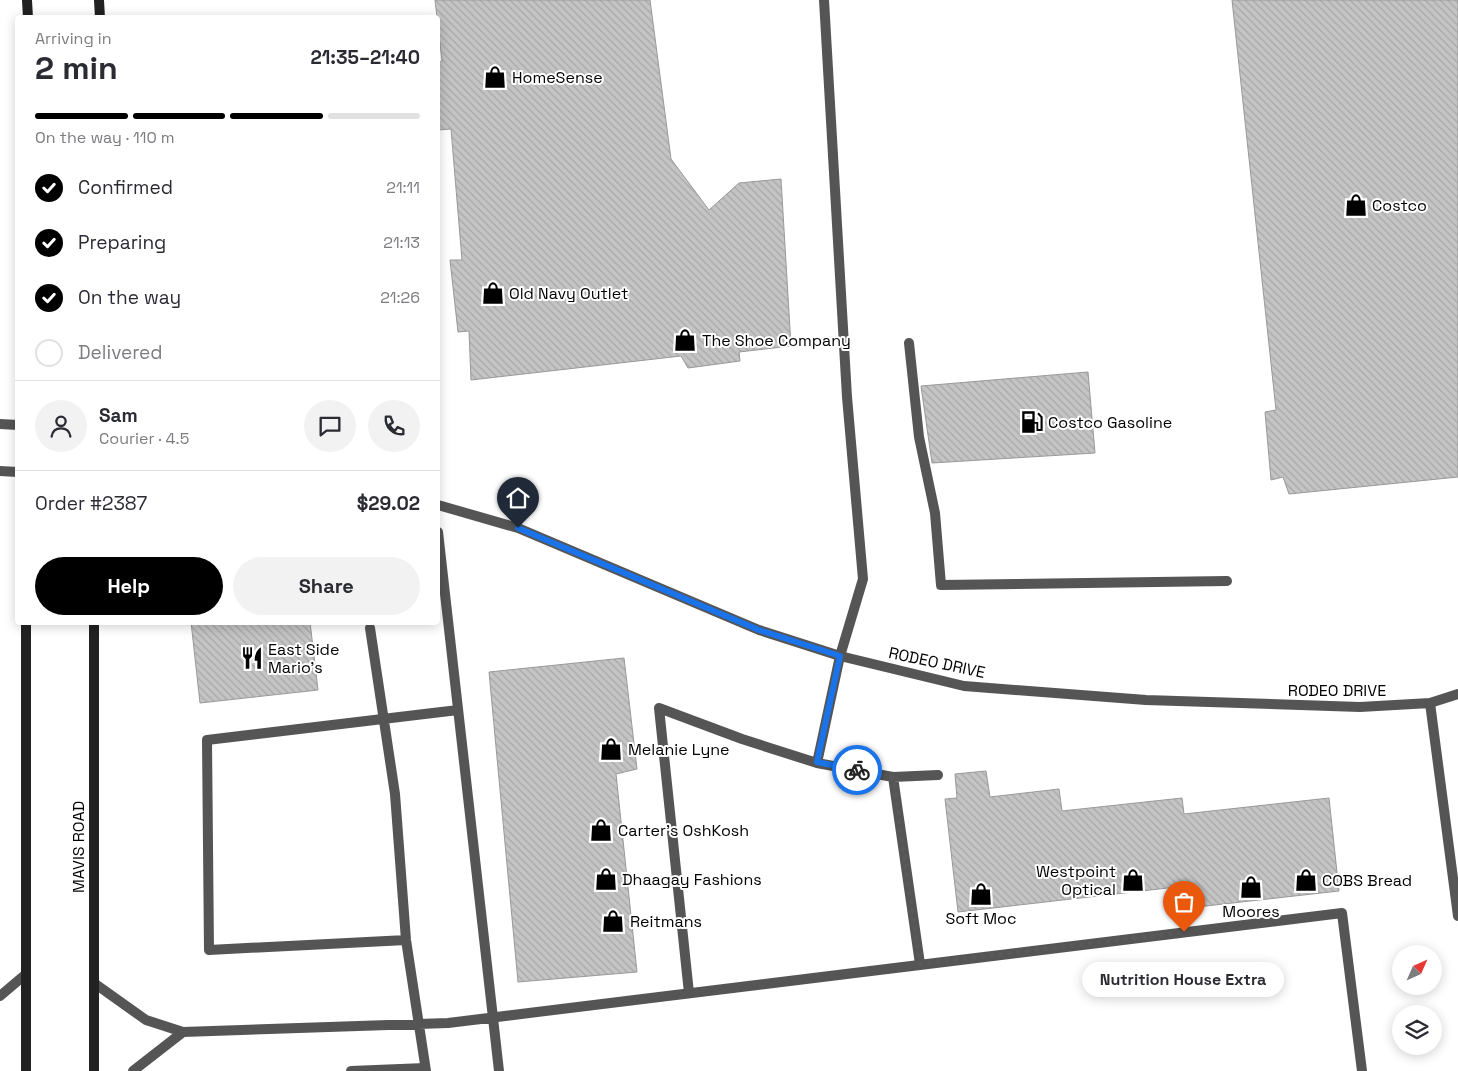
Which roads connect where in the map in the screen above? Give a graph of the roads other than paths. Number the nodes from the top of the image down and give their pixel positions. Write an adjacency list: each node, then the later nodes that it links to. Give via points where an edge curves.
1 (27, 0): 4 (main road)
2 (100, 0): 5 (main road)
3 (824, 0): 17 (street, via 848,397 863,579)
4 (28, 15)
5 (100, 15)
6 (909, 344): 13 (street, via 919,437 935,513 942,585)
7 (0, 424): 8 (street)
8 (15, 425)
9 (0, 471): 10 (street)
10 (15, 472)
11 (440, 506): 17 (street, RODEO DRIVE, via 518,528 759,630)
12 (440, 550): 20 (street)
13 (1227, 581)
14 (26, 625): 28 (main road)
15 (94, 625): 29 (main road, MAVIS ROAD)
16 (370, 628): 21 (street)
17 (840, 656): 19 (street, RODEO DRIVE, via 964,686 1166,701 1360,707); 22 (street)
18 (1458, 694): 19 (street, RODEO DRIVE)
19 (1430, 703): 25 (street)
20 (458, 710): 21 (street); 32 (street)
21 (383, 718): 26 (street, via 395,794); 26 (street, via 207,740 209,950)
22 (817, 762): 24 (street); 30 (street, via 659,708)
23 (938, 775): 24 (street)
24 (893, 778): 27 (street)
25 (1458, 916)
26 (406, 940): 33 (street)
27 (920, 964): 30 (street); 41 (street, via 1342,913)
28 (26, 974): 31 (street); 36 (main road)
29 (94, 983): 34 (street, via 146,1020); 37 (main road, MAVIS ROAD)
30 (689, 993): 32 (street)
31 (0, 996)
32 (493, 1017): 33 (street); 40 (street)
33 (418, 1025): 34 (street); 35 (street)
34 (184, 1032): 38 (street)
35 (426, 1069): 39 (street)
36 (26, 1071)
37 (94, 1071)
38 (133, 1071)
39 (351, 1071)
40 (499, 1071)
41 (1362, 1071)

